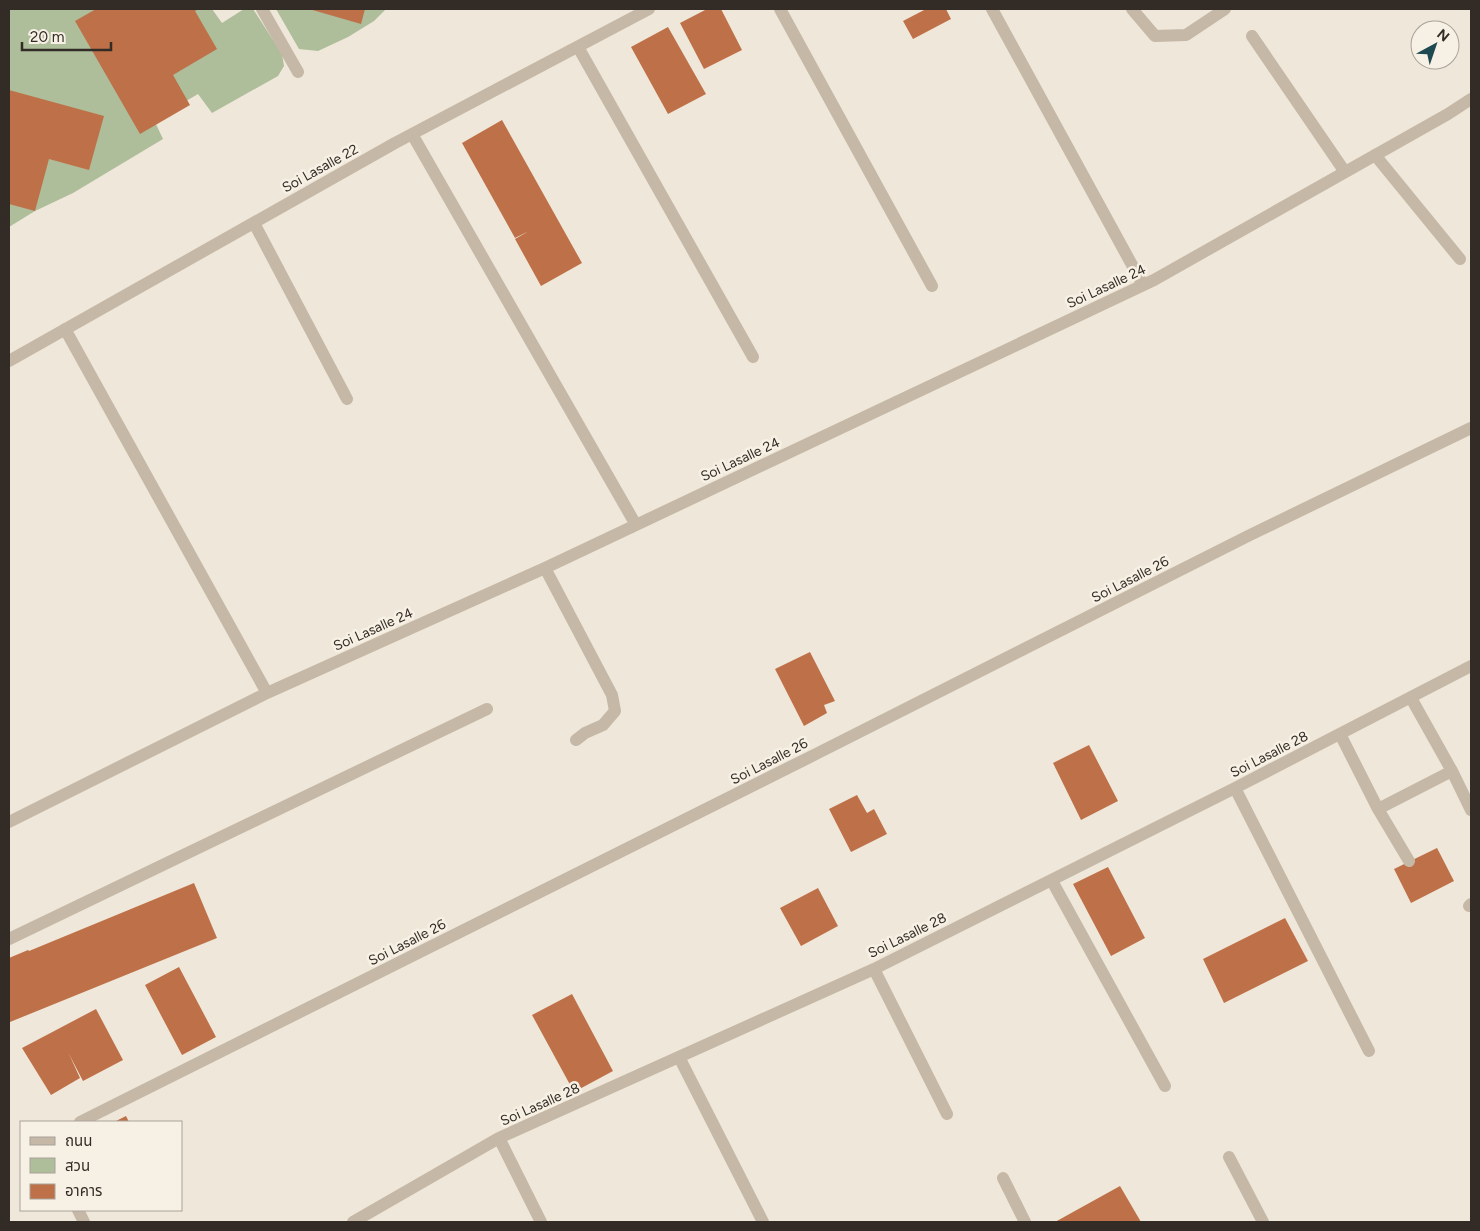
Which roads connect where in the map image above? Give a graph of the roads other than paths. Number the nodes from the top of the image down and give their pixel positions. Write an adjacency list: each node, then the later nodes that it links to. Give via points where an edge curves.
1 (262, 9): 9 (street)
2 (649, 9): 8 (street, Soi Lasalle 22)
3 (780, 9): 17 (street)
4 (992, 9): 16 (street)
5 (1132, 9): 6 (street, via 1155,36 1186,35)
6 (1225, 9)
7 (1252, 36): 13 (street)
8 (578, 46): 11 (street, Soi Lasalle 22); 19 (street)
9 (298, 72)
10 (1471, 99): 12 (street, Soi Lasalle 24)
11 (412, 134): 14 (street, Soi Lasalle 22); 23 (street)
12 (1375, 155): 13 (street, Soi Lasalle 24); 15 (street)
13 (1345, 172): 16 (street, Soi Lasalle 24)
14 (254, 223): 18 (street, Soi Lasalle 22); 21 (street)
15 (1460, 258)
16 (1143, 285): 23 (street, Soi Lasalle 24)
17 (932, 286)
18 (65, 329): 20 (street, Soi Lasalle 22); 26 (street)
19 (753, 357)
20 (9, 361)
21 (347, 399)
22 (1471, 428): 44 (street, Soi Lasalle 26, via 1242,539)
23 (636, 525): 24 (street, Soi Lasalle 24)
24 (545, 568): 26 (street, Soi Lasalle 24); 30 (street, via 612,695 615,711 603,725)
25 (1471, 666): 27 (street, Soi Lasalle 28)
26 (267, 693): 35 (street, Soi Lasalle 24)
27 (1411, 698): 29 (street, Soi Lasalle 28); 31 (street)
28 (487, 709): 38 (street)
29 (1340, 734): 32 (street, Soi Lasalle 28); 33 (street)
30 (576, 740)
31 (1452, 771): 33 (street); 34 (street)
32 (1236, 788): 37 (street, Soi Lasalle 28); 40 (street)
33 (1378, 809): 36 (street)
34 (1471, 810)
35 (9, 822)
36 (1409, 861)
37 (1052, 881): 39 (street, Soi Lasalle 28); 42 (street)
38 (9, 939)
39 (874, 969): 41 (street, Soi Lasalle 28); 43 (street)
40 (1369, 1051)
41 (679, 1057): 45 (street, Soi Lasalle 28); 50 (street)
42 (1165, 1086)
43 (947, 1114)
44 (82, 1121)
45 (500, 1138): 48 (street, Soi Lasalle 28); 49 (street)
46 (1229, 1157): 52 (street)
47 (1003, 1178): 51 (street)
48 (353, 1222)
49 (541, 1222)
50 (763, 1222)
51 (1025, 1222)
52 (1263, 1222)

